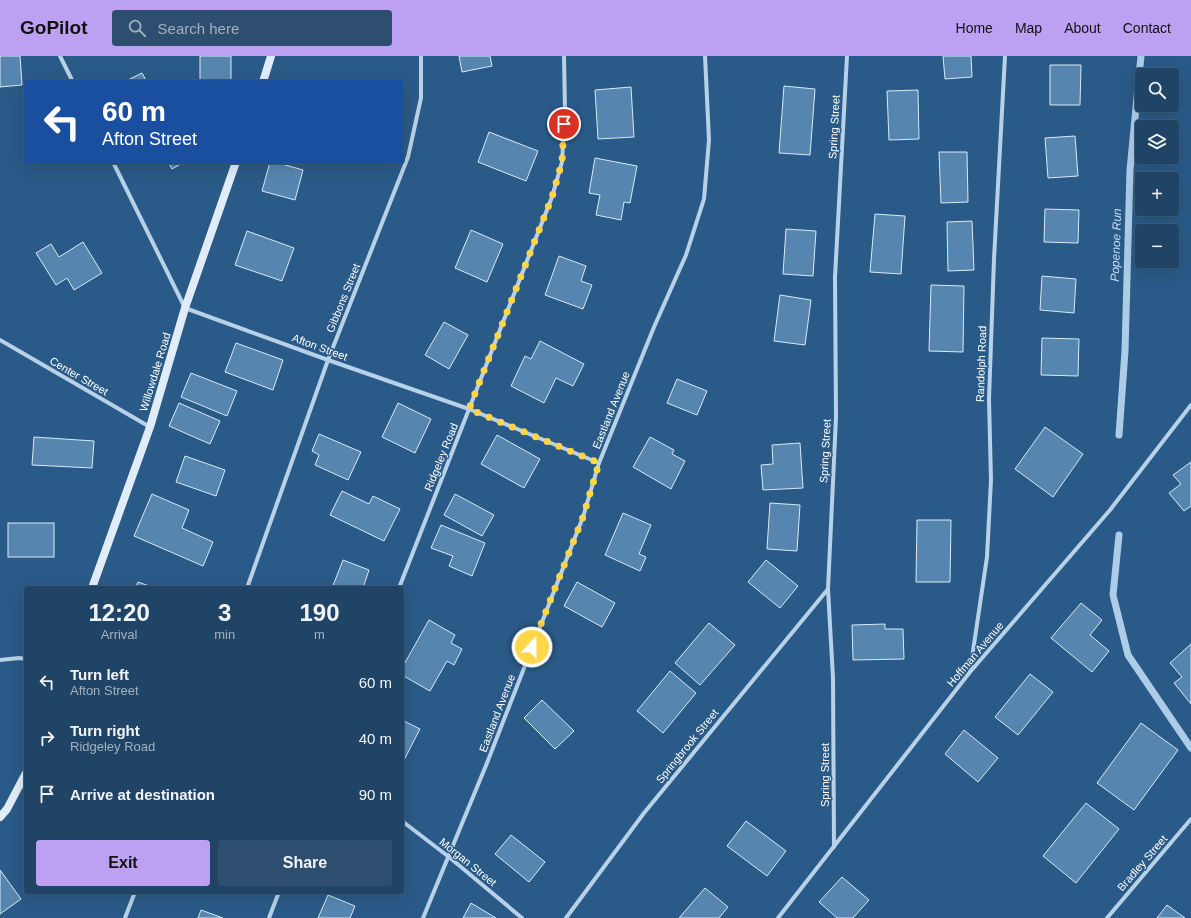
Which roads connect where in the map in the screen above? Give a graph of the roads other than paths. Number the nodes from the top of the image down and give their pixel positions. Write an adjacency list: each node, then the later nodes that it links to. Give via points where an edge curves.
1 (60, 56): 8 (street)
2 (271, 56): 9 (street)
3 (421, 56): 14 (street, Gibbons Street, via 421,98 408,157)
4 (564, 56): 16 (street, Ridgeley Road, via 565,111 562,162 552,197)
5 (705, 56): 18 (street, Eastland Avenue, via 709,140 704,199 686,255)
6 (847, 56): 22 (street, Spring Street, via 835,277 836,417)
7 (1005, 56): 25 (street, Randolph Road, via 989,398 991,480 988,557)
8 (72, 80)
9 (264, 80)
10 (114, 164): 12 (street)
11 (235, 164): 12 (street, Willowdale Road)
12 (186, 308): 14 (street, Afton Street); 17 (street, Willowdale Road)
13 (0, 340): 17 (street, Center Street)
14 (328, 360): 16 (street, Afton Street); 20 (street, Gibbons Street)
15 (1191, 405): 25 (street, Hoffman Avenue, via 1110,510)
16 (469, 409): 18 (street, Afton Street); 21 (street, Ridgeley Road)
17 (150, 427): 19 (street, Willowdale Road)
18 (599, 463): 31 (street, Eastland Avenue, via 583,517)
19 (93, 586)
20 (248, 586)
21 (400, 586)
22 (828, 589): 30 (street, Spring Street, via 833,678); 38 (street, Springbrook Street, via 644,813)
23 (24, 659): 24 (street)
24 (0, 660)
25 (970, 672): 30 (street, Hoffman Avenue)
26 (24, 777): 27 (street)
27 (0, 817)
28 (1191, 819): 40 (street, Bradley Street)
29 (404, 823): 31 (street, Morgan Street)
30 (834, 847): 39 (street, Hoffman Avenue)
31 (449, 857): 36 (street, Eastland Avenue); 37 (street, Morgan Street)
32 (134, 894): 34 (street)
33 (278, 894): 35 (street)
34 (125, 918)
35 (269, 918)
36 (423, 918)
37 (522, 918)
38 (566, 918)
39 (778, 918)
40 (1107, 918)

